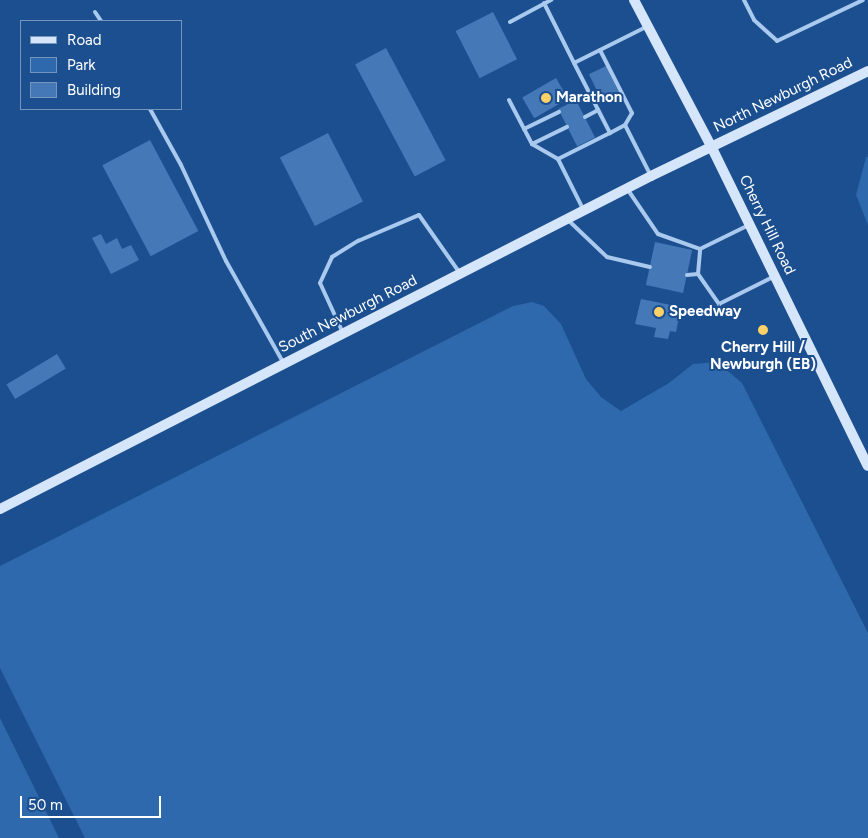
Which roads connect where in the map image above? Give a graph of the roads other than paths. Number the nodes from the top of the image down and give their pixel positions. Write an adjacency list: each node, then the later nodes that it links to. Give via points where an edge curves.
1 (551, 0): 5 (lane)
2 (634, 0): 9 (main road, Cherry Hill Road)
3 (744, 0): 4 (lane, via 754,20 777,41)
4 (863, 0)
5 (544, 3): 8 (lane); 11 (lane)
6 (96, 12): 7 (lane)
7 (100, 20)
8 (510, 22)
9 (648, 26): 10 (lane); 25 (main road, Cherry Hill Road)
10 (600, 50): 11 (lane); 20 (lane, via 632,113)
11 (574, 63): 13 (lane)
12 (868, 71): 25 (main road, North Newburgh Road)
13 (590, 95): 15 (lane); 17 (lane)
14 (509, 100): 22 (lane)
15 (577, 102)
16 (151, 110): 39 (lane, via 181,165 226,261)
17 (598, 110): 19 (lane); 23 (lane)
18 (559, 112): 22 (lane)
19 (585, 117)
20 (625, 125): 23 (lane); 27 (lane)
21 (567, 127): 24 (lane)
22 (524, 129): 24 (lane)
23 (610, 133): 26 (lane)
24 (532, 144): 26 (lane)
25 (711, 146): 27 (main road, South Newburgh Road); 31 (main road, Cherry Hill Road)
26 (558, 160): 29 (lane)
27 (651, 176): 28 (main road, South Newburgh Road)
28 (626, 188): 29 (main road, South Newburgh Road); 32 (lane, via 658,234)
29 (584, 210): 30 (main road, South Newburgh Road)
30 (566, 219): 33 (lane, via 608,257); 34 (main road, South Newburgh Road)
31 (749, 224): 32 (lane); 37 (main road, Cherry Hill Road)
32 (700, 249): 35 (lane)
33 (650, 267)
34 (460, 273): 38 (main road, South Newburgh Road); 38 (lane, via 419,215 358,241 332,257 320,283)
35 (698, 274): 36 (lane); 37 (lane, via 719,304)
36 (687, 275)
37 (775, 276): 40 (main road, Cherry Hill Road)
38 (343, 333): 39 (main road, South Newburgh Road)
39 (284, 364): 41 (main road, South Newburgh Road)
40 (868, 466)
41 (0, 509)

